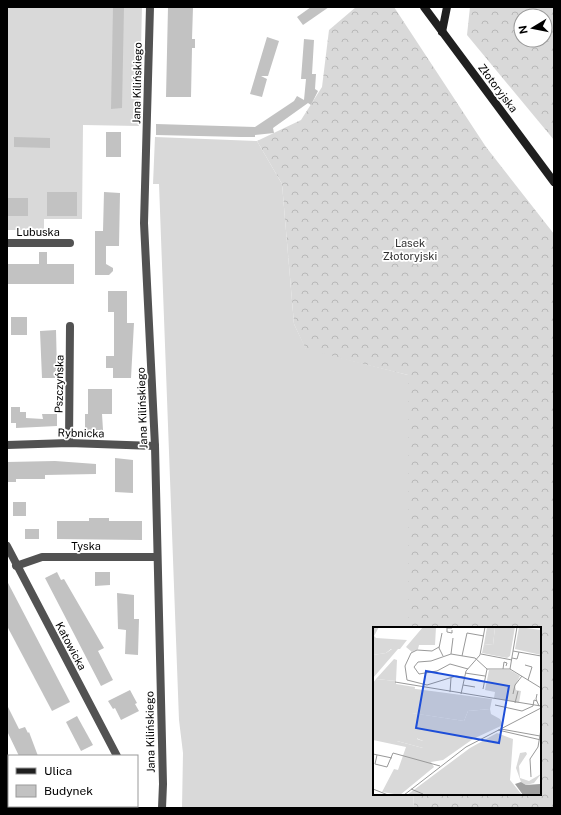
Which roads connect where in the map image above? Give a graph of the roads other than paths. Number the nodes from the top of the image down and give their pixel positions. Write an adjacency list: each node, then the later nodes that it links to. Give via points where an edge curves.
1 (150, 7): 11 (street, Jana Kilińskiego, via 144,223)
2 (424, 7): 4 (street, Złotoryjska)
3 (447, 7): 4 (street)
4 (442, 32): 5 (street, Złotoryjska)
5 (554, 182)
6 (7, 243): 7 (street, Lubuska)
7 (70, 243)
8 (70, 326): 9 (street, Pszczyńska)
9 (69, 443): 10 (street, Rybnicka); 11 (street, Rybnicka)
10 (7, 445)
11 (154, 446): 13 (street, Jana Kilińskiego)
12 (7, 546): 14 (street, Katowicka)
13 (157, 557): 14 (street, Tyska, via 42,557); 16 (street, Jana Kilińskiego)
14 (16, 566): 15 (street, Katowicka)
15 (116, 755)
16 (162, 808)

